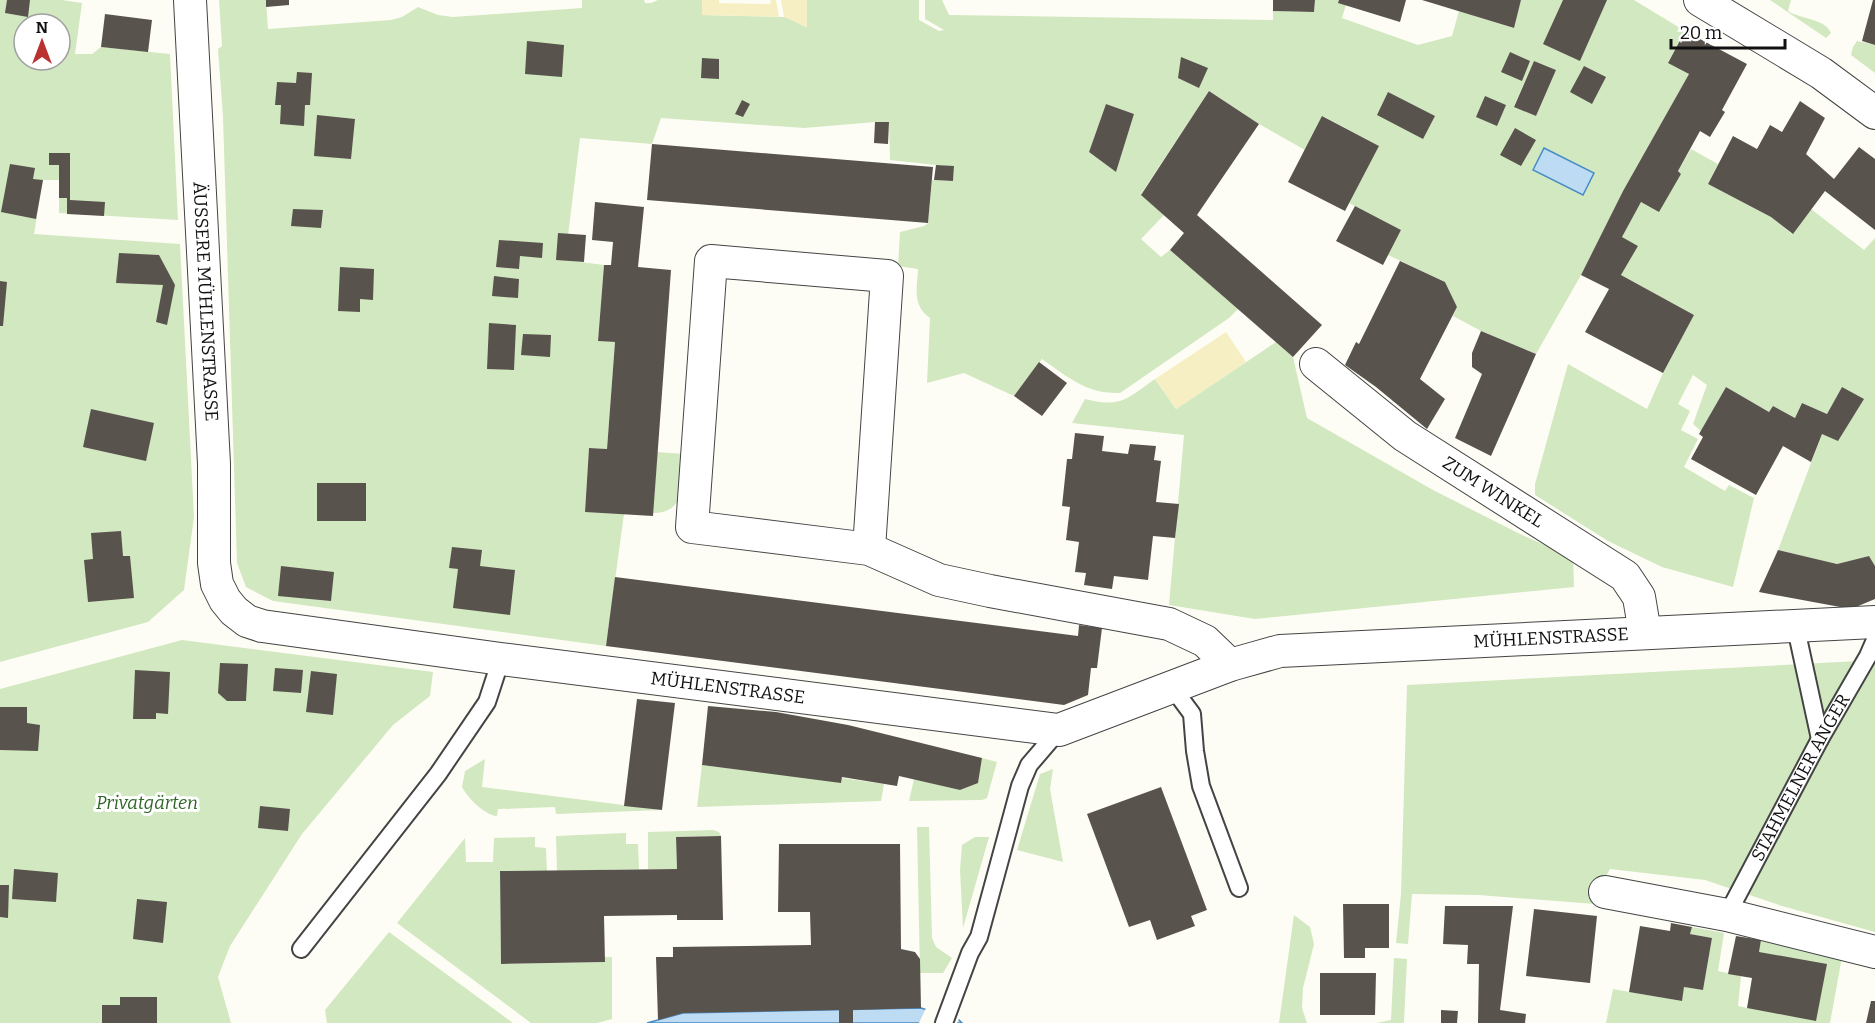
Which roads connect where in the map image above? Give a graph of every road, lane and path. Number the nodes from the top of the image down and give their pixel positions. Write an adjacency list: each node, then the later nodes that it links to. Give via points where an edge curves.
1 (189, 0): 6 (street, ÄUSSERE MÜHLENSTRASSE, via 214,464 214,562 217,584)
2 (1700, 0): 3 (street, via 1821,73)
3 (1875, 113)
4 (1316, 364): 9 (street, ZUM WINKEL, via 1405,436 1625,576 1639,597)
5 (869, 549): 5 (street, via 886,276 711,261 692,527); 12 (street, via 939,580 1169,624 1205,641)
6 (225, 600): 11 (street, MÜHLENSTRASSE, via 247,621 262,626)
7 (1875, 622): 8 (street, MÜHLENSTRASSE)
8 (1795, 624): 9 (street, MÜHLENSTRASSE); 15 (lane)
9 (1645, 633): 12 (street, MÜHLENSTRASSE, via 1280,651)
10 (1875, 640): 15 (lane, STAHMELNER ANGER)
11 (501, 659): 14 (street, MÜHLENSTRASSE); 19 (lane, via 487,702 438,774)
12 (1230, 665): 13 (street, MÜHLENSTRASSE)
13 (1172, 687): 14 (street, MÜHLENSTRASSE); 16 (lane, via 1191,714 1202,786)
14 (1059, 730): 21 (lane, via 1029,765 1020,786 979,937)
15 (1820, 739): 18 (lane, STAHMELNER ANGER)
16 (1239, 888)
17 (1605, 892): 18 (street)
18 (1727, 915): 20 (street)
19 (301, 949)
20 (1875, 952)
21 (948, 1015)

